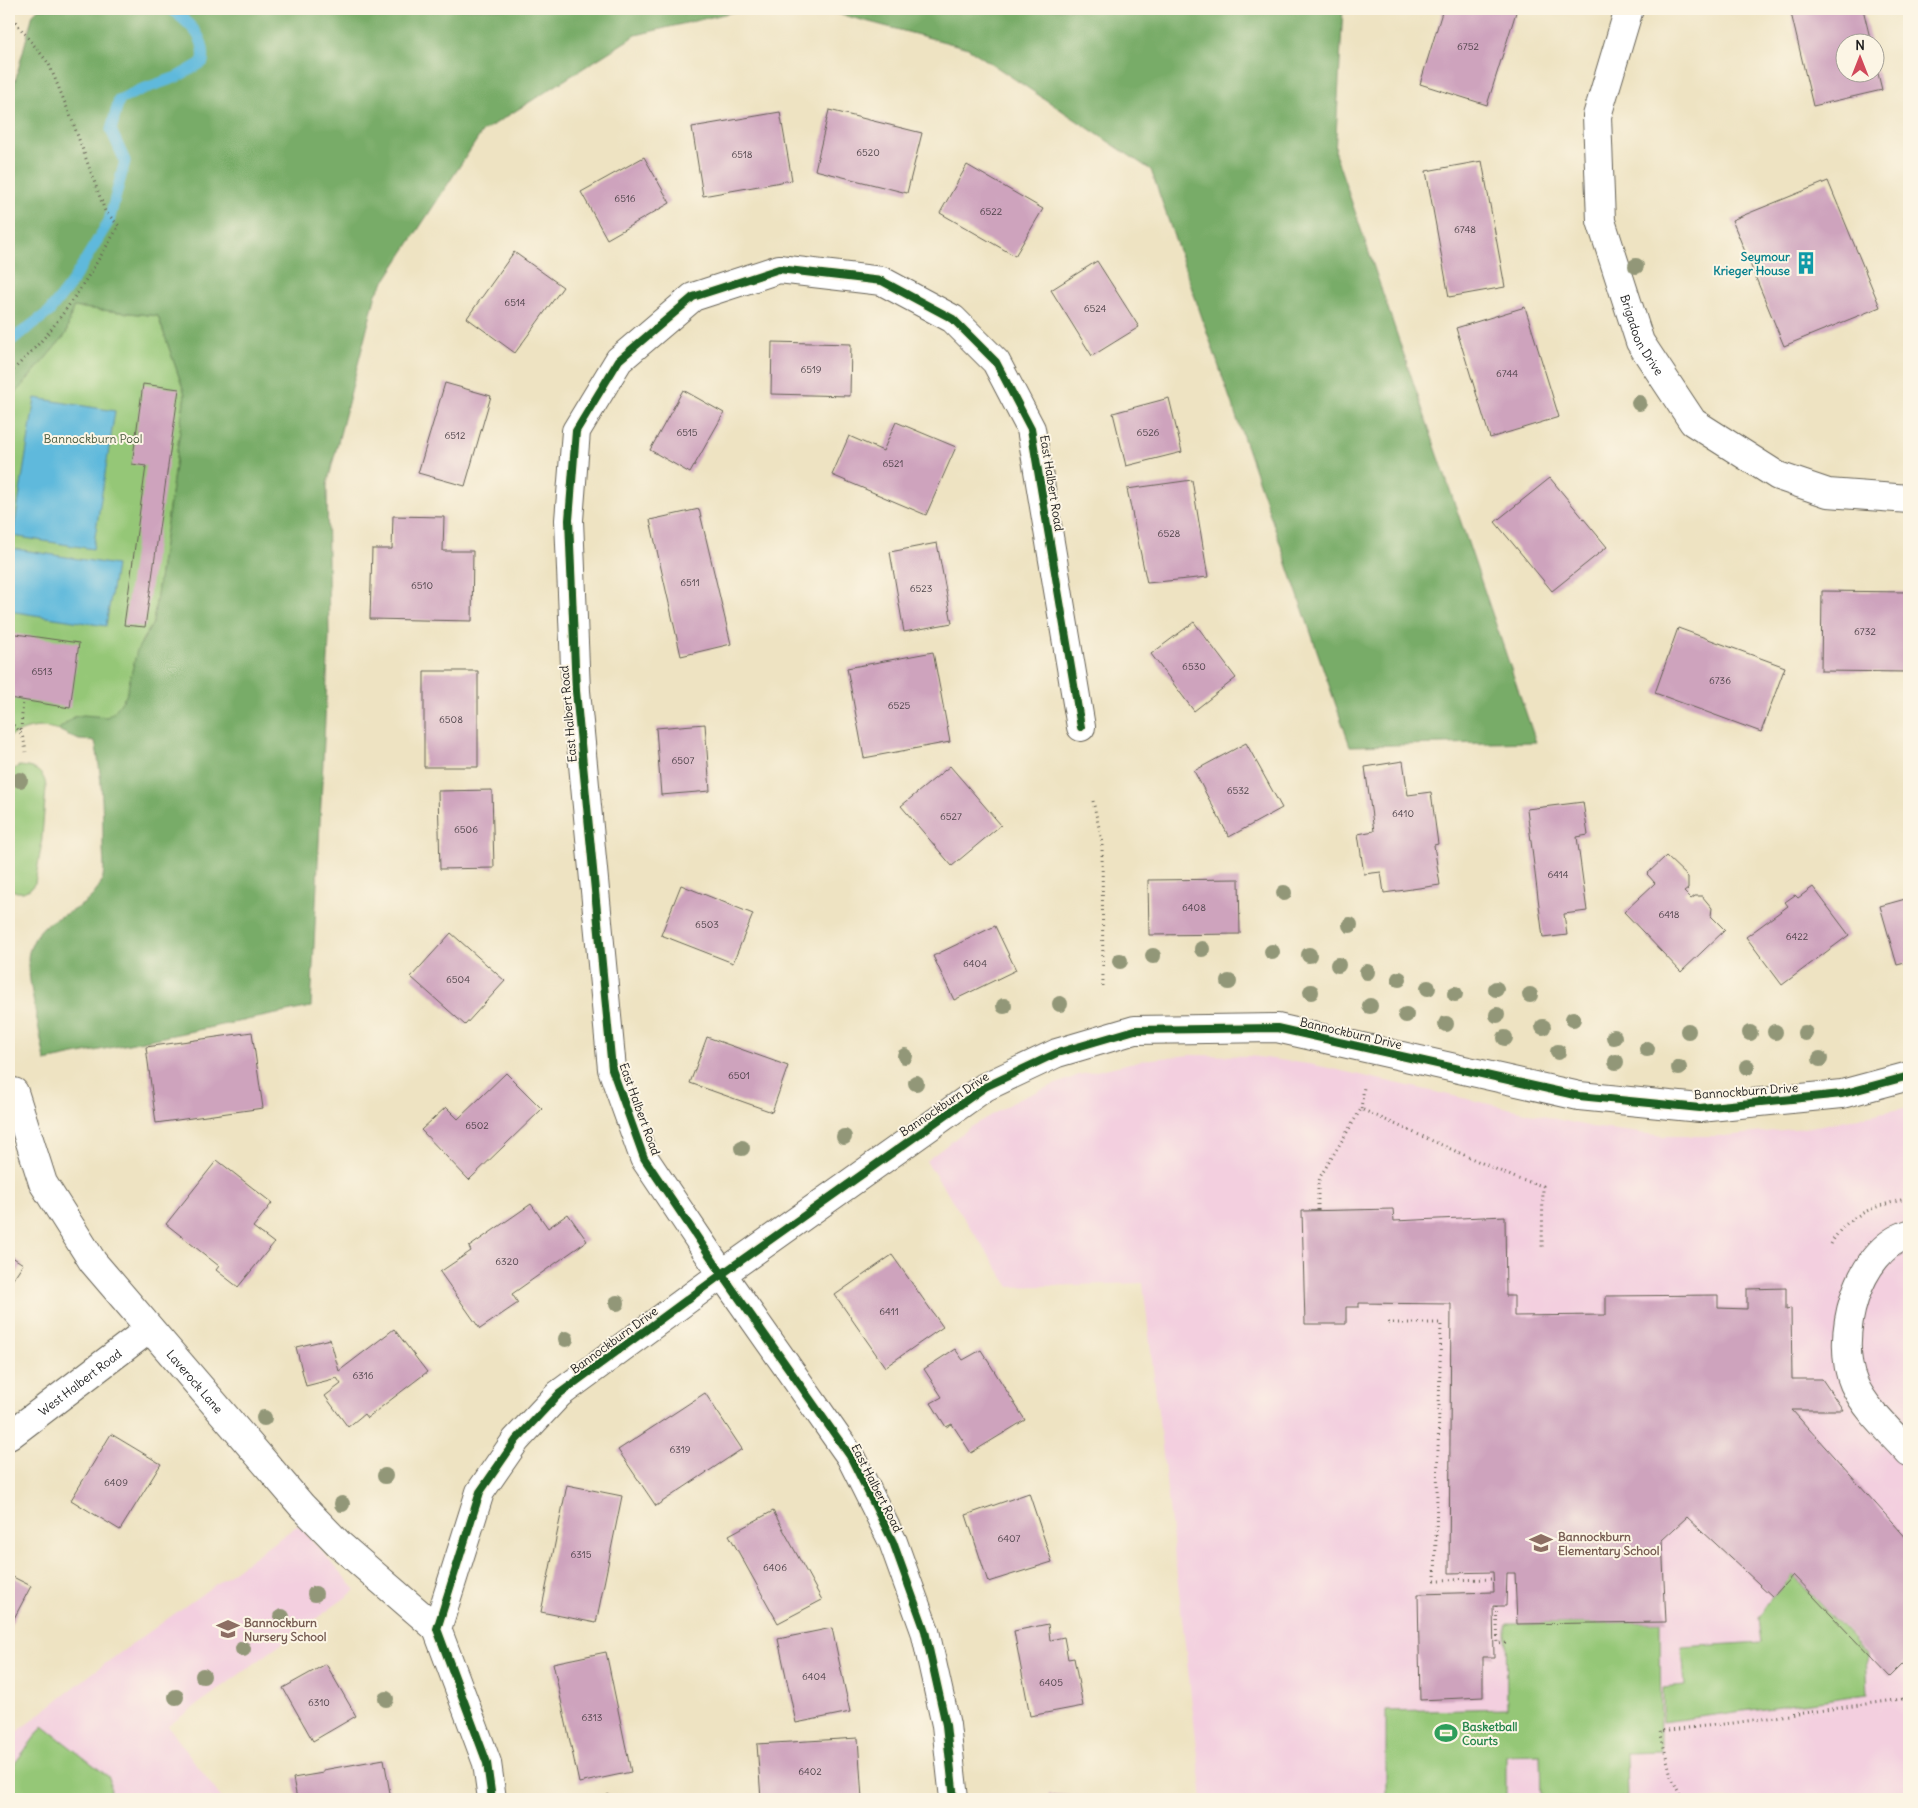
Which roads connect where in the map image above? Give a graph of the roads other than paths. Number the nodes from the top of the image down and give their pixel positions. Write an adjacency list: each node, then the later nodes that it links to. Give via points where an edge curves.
1 (1630, 9): 2 (street, Brigadoon Drive, via 1597,116 1600,222 1640,342 1693,422 1778,476 1828,493)
2 (1909, 499)
3 (1081, 727): 7 (street, East Halbert Road, via 1031,429 996,362 953,319 882,281 779,269 693,297 619,360 576,431 569,520 576,691 612,1069 644,1158)
4 (1909, 1076): 7 (street, Bannockburn Drive, via 1842,1094 1700,1108 1579,1096 1277,1028 1135,1030 1056,1053 985,1087)
5 (14, 1092): 8 (street, Laverock Lane, via 43,1183 92,1262)
6 (1909, 1234): 10 (street, via 1891,1243 1866,1270 1852,1306 1848,1349 1849,1368 1860,1394)
7 (722, 1274): 11 (street, Bannockburn Drive, via 559,1394 516,1440 480,1492); 13 (street, East Halbert Road, via 850,1456 893,1542 925,1631 946,1725)
8 (149, 1329): 9 (street, West Halbert Road); 11 (street, Laverock Lane, via 321,1526)
9 (9, 1436)
10 (1909, 1452)
11 (438, 1629): 12 (street, via 487,1763)
12 (492, 1799)
13 (954, 1799)

